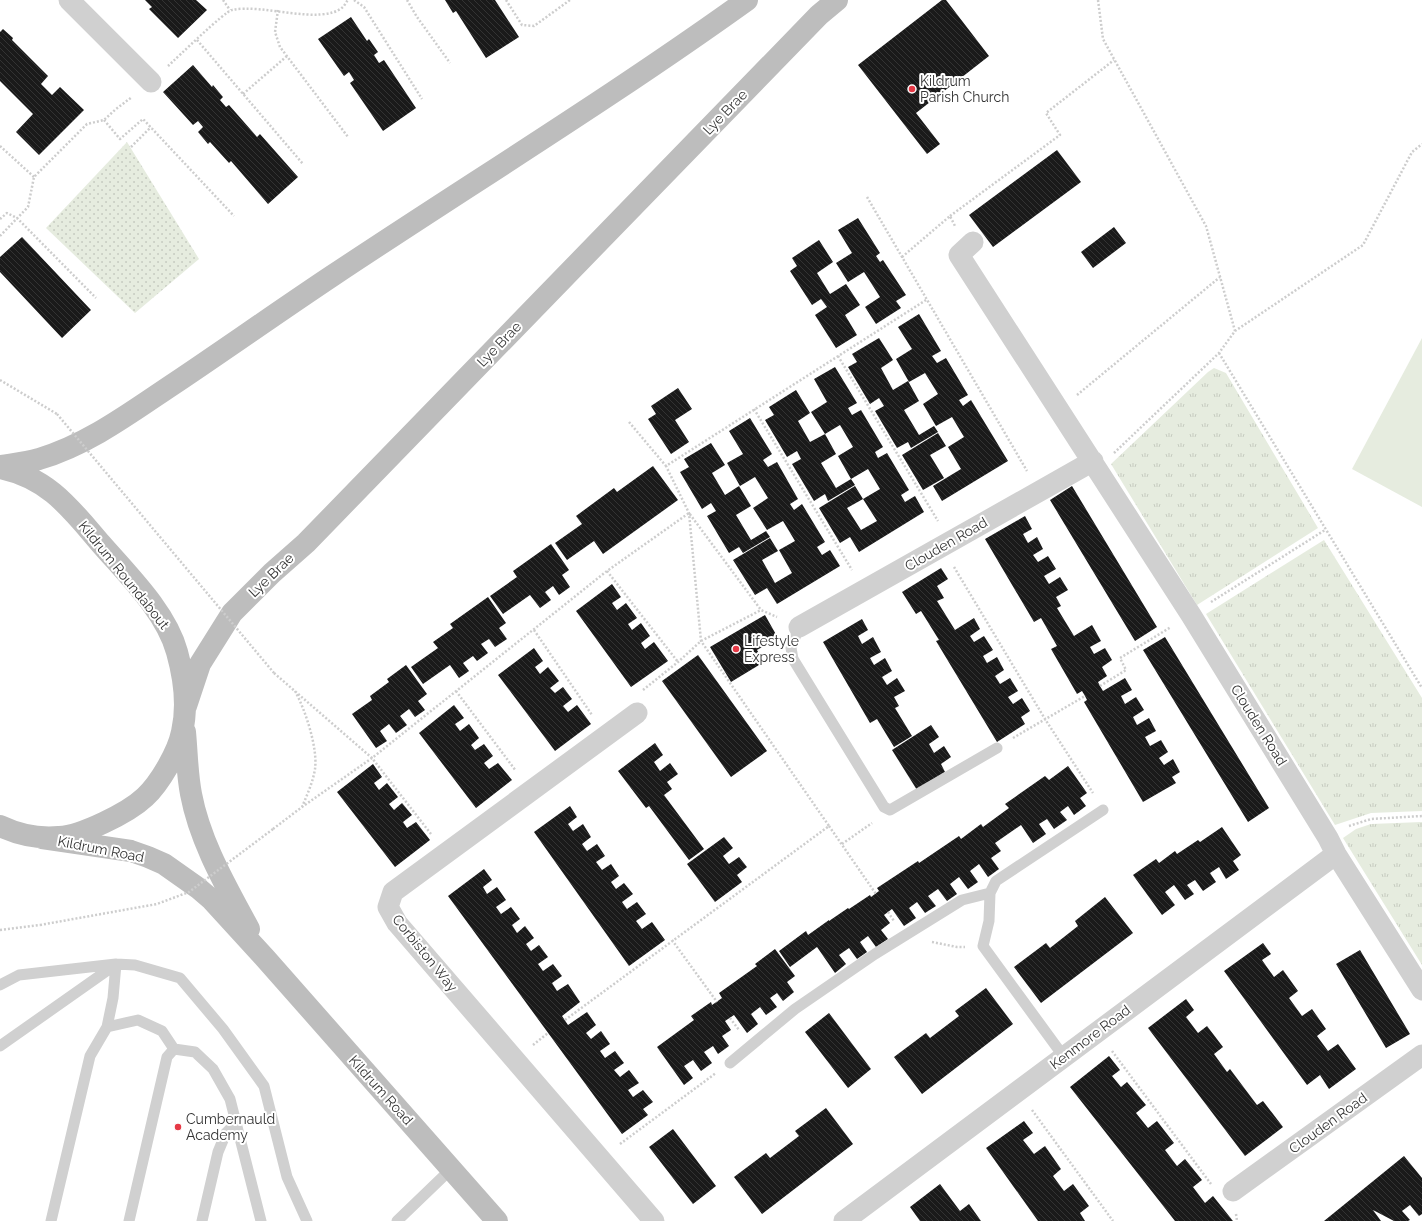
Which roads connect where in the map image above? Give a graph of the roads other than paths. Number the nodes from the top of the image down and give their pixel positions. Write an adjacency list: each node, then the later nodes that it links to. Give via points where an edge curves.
1 (69, 0): 6 (street)
2 (736, 0): 5 (main road)
3 (747, 0): 5 (main road)
4 (837, 0): 11 (main road, Lye Brae, via 306,542 232,613 200,664)
5 (709, 27): 9 (main road, via 107,427 60,452 38,460)
6 (151, 82)
7 (969, 246): 8 (street, Clouden Road, via 959,255)
8 (1093, 461): 10 (street, Clouden Road); 18 (street, Clouden Road, via 1191,615)
9 (0, 467): 11 (main road, Kildrum Roundabout, via 34,480 57,495 136,584 159,614 171,633 177,652 183,676)
10 (798, 627): 13 (lane, via 792,648 793,659 884,807 890,810)
11 (185, 711): 17 (main road, Kildrum Roundabout, via 182,733 172,759 145,797 106,822 61,837); 20 (main road, Kildrum Road, via 189,780 198,822 225,884)
12 (637, 713): 40 (street, Corbiston Way, via 393,892 388,907 397,923)
13 (997, 748)
14 (1103, 810): 19 (lane, via 996,881)
15 (0, 826): 17 (main road, Kildrum Roundabout)
16 (0, 837): 17 (main road)
17 (34, 837): 20 (main road, Kildrum Road, via 131,851 164,864 212,900)
18 (1332, 846): 23 (street, Clouden Road); 28 (street, Kenmore Road)
19 (990, 893): 28 (lane, via 990,921 983,946); 29 (lane, via 962,900 874,954 795,1009)
20 (265, 958): 31 (main road, Kildrum Road)
21 (116, 964): 22 (lane, via 19,975); 24 (lane); 25 (lane); 37 (lane, via 135,966 180,978 227,1036 264,1086 287,1176)
22 (0, 985)
23 (1422, 990)
24 (107, 1027): 26 (lane, via 138,1020 162,1031); 33 (lane, via 90,1056)
25 (0, 1046)
26 (174, 1049): 30 (lane, via 194,1052 213,1069 230,1099); 34 (lane, via 167,1057)
27 (1422, 1055): 32 (street, Clouden Road)
28 (1064, 1057): 41 (street, Kenmore Road)
29 (730, 1063)
30 (236, 1123): 35 (lane, via 226,1133 218,1152); 36 (lane)
31 (451, 1169): 38 (lane); 39 (main road, Kildrum Road)
32 (1233, 1191)
33 (51, 1221)
34 (129, 1221)
35 (202, 1221)
36 (261, 1221)
37 (307, 1221)
38 (397, 1221)
39 (497, 1221)
40 (654, 1221)
41 (844, 1221)

